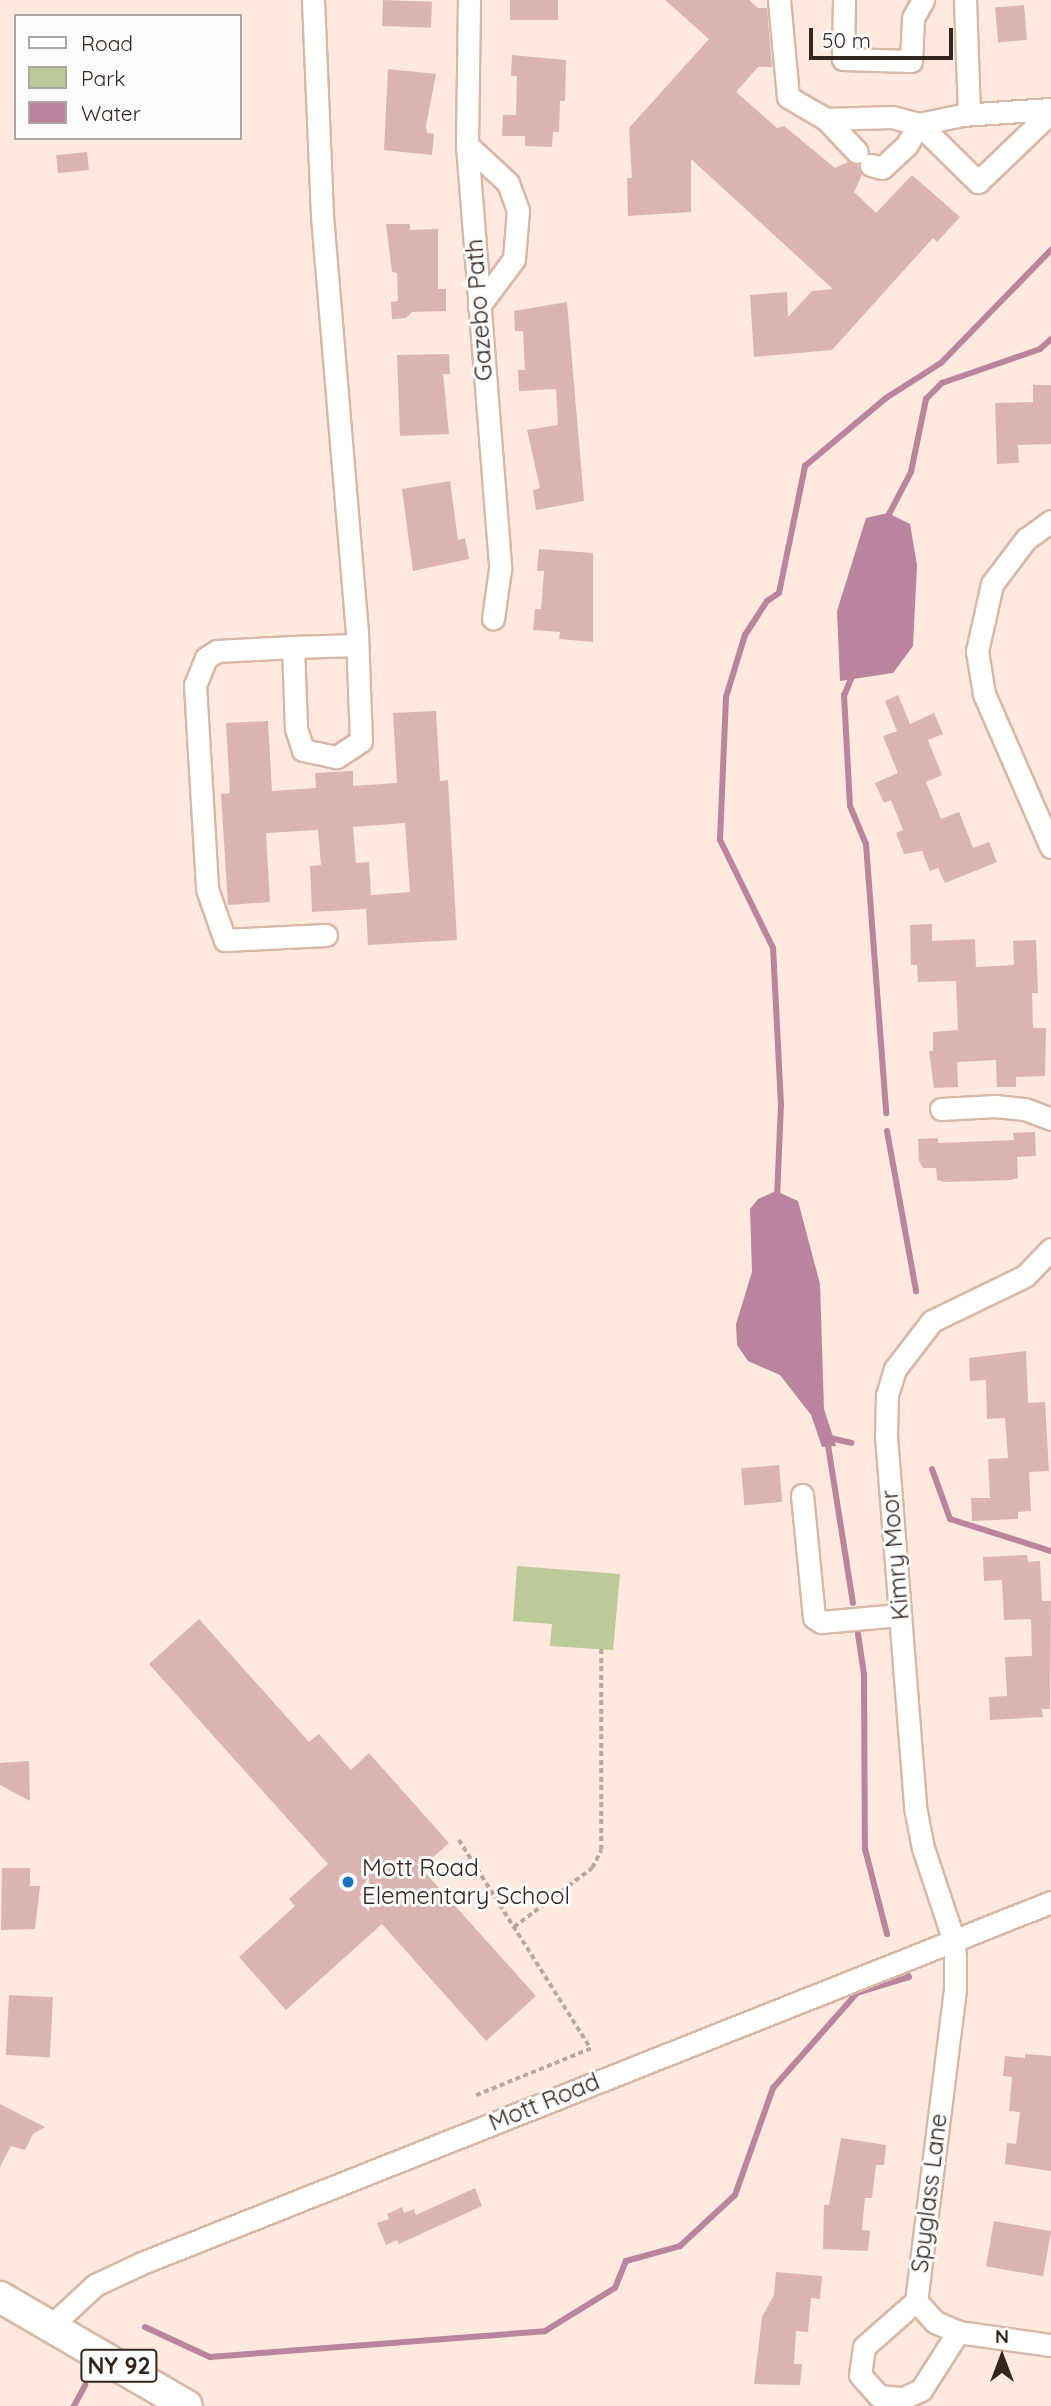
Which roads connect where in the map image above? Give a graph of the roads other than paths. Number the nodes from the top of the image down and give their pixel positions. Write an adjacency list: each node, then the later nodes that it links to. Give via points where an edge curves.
1 (313, 0): 15 (street, via 322,216)
2 (469, 0): 11 (street, Gazebo Path)
3 (779, 0): 9 (street, via 788,97)
4 (844, 0): 5 (street, via 843,59 911,61 913,18)
5 (923, 0)
6 (965, 0): 8 (street)
7 (1051, 110): 8 (street); 10 (street, via 978,182)
8 (969, 114): 10 (street)
9 (826, 118): 10 (street, via 892,117); 10 (street, via 864,159 882,168 906,146)
10 (919, 124)
11 (467, 145): 12 (street, Gazebo Path); 12 (street, via 508,183 518,210 514,259)
12 (479, 306): 14 (street, Gazebo Path, via 500,569)
13 (1051, 521): 17 (street, via 1026,539 992,584 977,651 984,694)
14 (492, 619)
15 (358, 645): 16 (street); 16 (street, via 361,741 336,757 303,750 296,728)
16 (293, 647): 18 (street, via 217,651 206,658 195,685 207,889 225,940)
17 (1051, 847)
18 (326, 935)
19 (941, 1109): 20 (street, via 995,1106)
20 (1051, 1119)
21 (1051, 1249): 23 (street, Kimry Moor, via 1025,1276 932,1321 895,1368 887,1396 886,1436)
22 (802, 1495): 23 (street, via 814,1617 821,1622)
23 (900, 1615): 25 (street, Kimry Moor, via 915,1807 923,1848)
24 (1051, 1902): 25 (street, Mott Road)
25 (953, 1938): 27 (street, Spyglass Lane, via 955,1989); 28 (street, Mott Road, via 142,2263 95,2285)
26 (0, 2297): 28 (highway, NY 92)
27 (916, 2301): 29 (street, Spyglass Lane, via 935,2322); 29 (street, via 864,2347 860,2375 879,2396 903,2398 921,2390)
28 (51, 2326): 31 (highway, NY 92)
29 (958, 2332): 30 (street, Spyglass Lane)
30 (1051, 2345)
31 (187, 2406)

